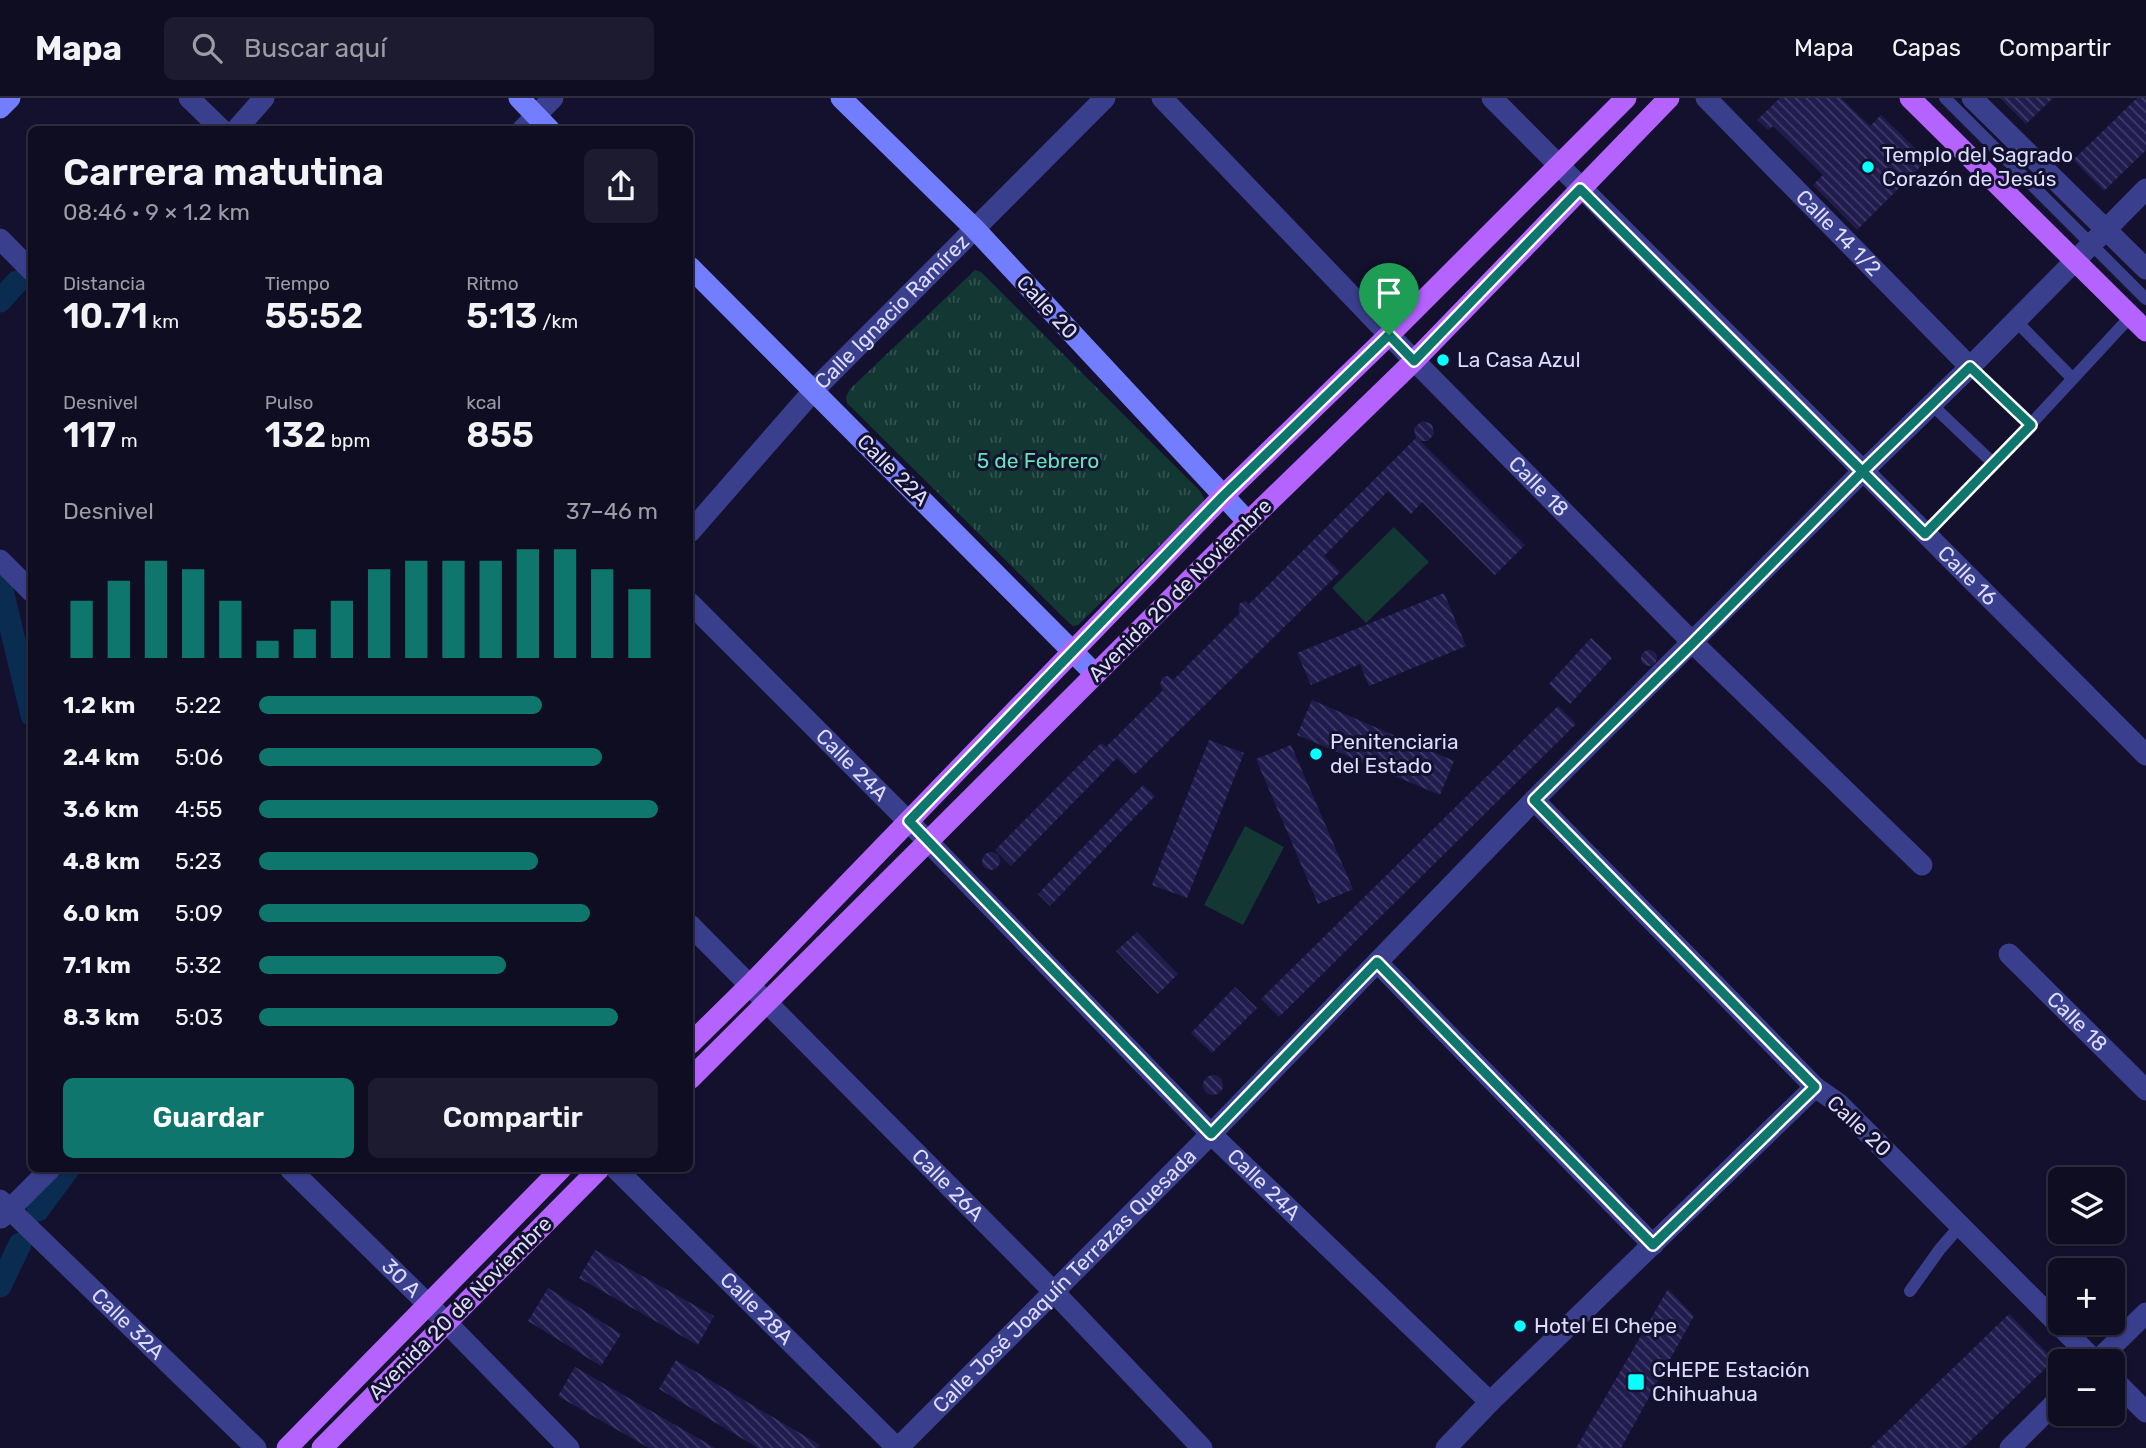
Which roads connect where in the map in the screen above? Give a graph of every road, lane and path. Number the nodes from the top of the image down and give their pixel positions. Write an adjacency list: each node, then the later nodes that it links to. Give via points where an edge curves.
1 (10, 98): 16 (main road)
2 (189, 98): 18 (street)
3 (264, 98): 19 (street)
4 (519, 98): 17 (main road)
5 (553, 98): 17 (street)
6 (841, 98): 23 (main road, Calle 20)
7 (1105, 98): 23 (street, Calle Ignacio Ramírez)
8 (1162, 98): 33 (street, Calle 18)
9 (1492, 98): 20 (street, Calle 16)
10 (1626, 98): 20 (main road, Avenida 20 de Noviembre)
11 (1669, 98): 21 (main road, Avenida 20 de Noviembre)
12 (1706, 98): 35 (street, Calle 14 1/2)
13 (1910, 98): 26 (main road)
14 (1945, 98): 24 (lane)
15 (1972, 98): 24 (street)
16 (0, 108)
17 (536, 125)
18 (218, 126)
19 (240, 126)
20 (1558, 166): 21 (street, Calle 16); 33 (main road, Avenida 20 de Noviembre)
21 (1580, 189): 34 (main road, Avenida 20 de Noviembre); 41 (street, Calle 16)
22 (2146, 189): 24 (street, Calle José Joaquín Terrazas Quesada)
23 (974, 228): 37 (street, Calle Ignacio Ramírez); 42 (main road, Calle 20)
24 (2099, 237): 26 (street, Calle José Joaquín Terrazas Quesada); 28 (street); 30 (lane)
25 (0, 239): 27 (street)
26 (2075, 262): 31 (street, Calle José Joaquín Terrazas Quesada); 32 (main road)
27 (28, 267)
28 (2146, 269)
29 (693, 270): 37 (main road, Calle 22A)
30 (2146, 299)
31 (2016, 321): 35 (street, Calle José Joaquín Terrazas Quesada); 36 (lane)
32 (2139, 324): 36 (lane)
33 (1389, 335): 34 (street, Calle 18); 42 (main road, Avenida 20 de Noviembre)
34 (1414, 361): 43 (main road, Avenida 20 de Noviembre); 49 (street, Calle 18)
35 (1970, 367): 38 (street, Calle José Joaquín Terrazas Quesada); 39 (lane)
36 (2073, 378): 39 (lane)
37 (814, 390): 44 (street, Calle Ignacio Ramírez); 50 (main road, Calle 22A)
38 (1931, 404): 40 (lane); 41 (street, Calle José Joaquín Terrazas Quesada)
39 (2031, 425): 40 (lane)
40 (1994, 464): 45 (lane)
41 (1863, 471): 45 (street, Calle 16); 49 (street, Calle José Joaquín Terrazas Quesada)
42 (1223, 496): 43 (main road, Calle 20); 50 (main road, Avenida 20 de Noviembre)
43 (1248, 522): 51 (main road, Avenida 20 de Noviembre)
44 (693, 529)
45 (1925, 534): 52 (street, Calle 16)
46 (0, 560): 47 (street)
47 (28, 588)
48 (693, 607): 54 (street, Calle 24A)
49 (1693, 643): 53 (street, Calle José Joaquín Terrazas Quesada); 56 (street, Calle 18)
50 (1073, 653): 51 (main road, Calle 22A); 54 (main road, Avenida 20 de Noviembre)
51 (1095, 674): 55 (main road, Avenida 20 de Noviembre)
52 (2145, 752)
53 (1534, 800): 59 (street, Calle José Joaquín Terrazas Quesada); 64 (street, Calle 20)
54 (909, 821): 55 (street, Calle 24A); 60 (main road, Avenida 20 de Noviembre)
55 (928, 843): 61 (main road, Avenida 20 de Noviembre); 66 (street, Calle 24A)
56 (1922, 865)
57 (693, 928): 60 (street, Calle 26A)
58 (2009, 954): 65 (street, Calle 18)
59 (1377, 962): 66 (street, Calle José Joaquín Terrazas Quesada); 74 (street)
60 (750, 985): 61 (street, Calle 26A); 62 (main road, Avenida 20 de Noviembre)
61 (767, 1003): 63 (main road, Avenida 20 de Noviembre); 75 (street, Calle 26A)
62 (693, 1041)
63 (693, 1076)
64 (1815, 1087): 73 (street, Calle 20, via 1838,1103); 74 (street)
65 (2146, 1090)
66 (1211, 1134): 75 (street, Calle José Joaquín Terrazas Quesada); 83 (street, Calle 24A)
67 (47, 1172): 72 (street)
68 (293, 1172): 77 (street, 30 A)
69 (558, 1172): 77 (main road, Avenida 20 de Noviembre)
70 (596, 1172): 79 (main road, Avenida 20 de Noviembre)
71 (619, 1172): 90 (street, Calle 28A)
72 (3, 1210): 86 (street, Calle 32A)
73 (1960, 1226): 76 (lane); 80 (street, Calle 20)
74 (1653, 1245): 83 (street)
75 (1053, 1291): 90 (street, Calle José Joaquín Terrazas Quesada); 91 (street, Calle 26A)
76 (1910, 1291)
77 (427, 1305): 79 (street, 30 A); 87 (main road, Avenida 20 de Noviembre)
78 (2146, 1313): 81 (street)
79 (446, 1322): 88 (main road, Avenida 20 de Noviembre); 89 (street, 30 A)
80 (2083, 1349)
81 (2109, 1349)
82 (2125, 1391): 85 (street)
83 (1490, 1402): 92 (street)
84 (2048, 1410): 93 (street)
85 (2146, 1412)
86 (256, 1448)
87 (287, 1448)
88 (322, 1448)
89 (569, 1448)
90 (898, 1448)
91 (1202, 1448)
92 (1446, 1448)
93 (2010, 1448)

